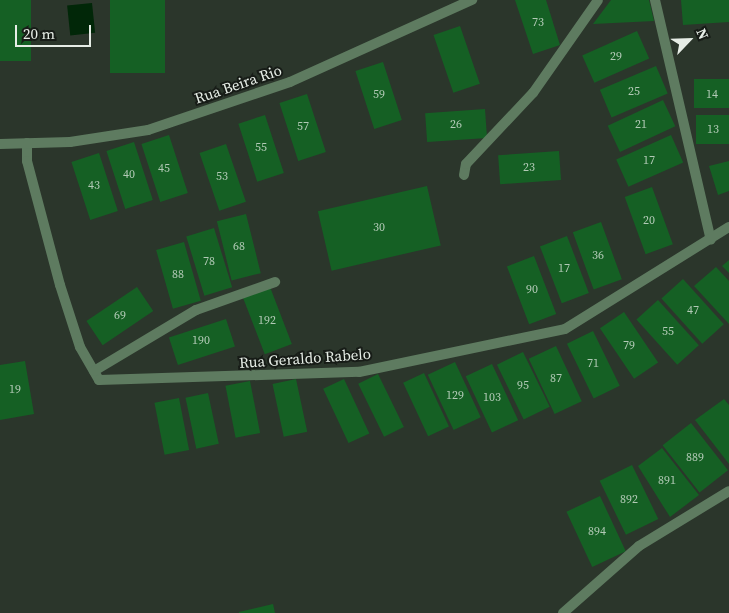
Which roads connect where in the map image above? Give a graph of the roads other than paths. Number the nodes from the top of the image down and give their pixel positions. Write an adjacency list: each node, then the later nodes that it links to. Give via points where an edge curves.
1 (472, 0): 4 (street, Rua Beira Rio, via 290,82 148,130 70,142)
2 (598, 0): 6 (street, via 533,93 466,164)
3 (655, 0): 8 (street)
4 (27, 143): 5 (street, Rua Beira Rio); 10 (street, via 27,161 60,285 80,347)
5 (0, 144)
6 (464, 176)
7 (729, 227): 8 (street, Rua Geraldo Rabelo)
8 (711, 240): 10 (street, Rua Geraldo Rabelo, via 565,330 359,372 99,380)
9 (275, 282): 10 (street, via 196,310)
10 (94, 371)
11 (729, 491): 12 (street, via 639,546)
12 (563, 613)

